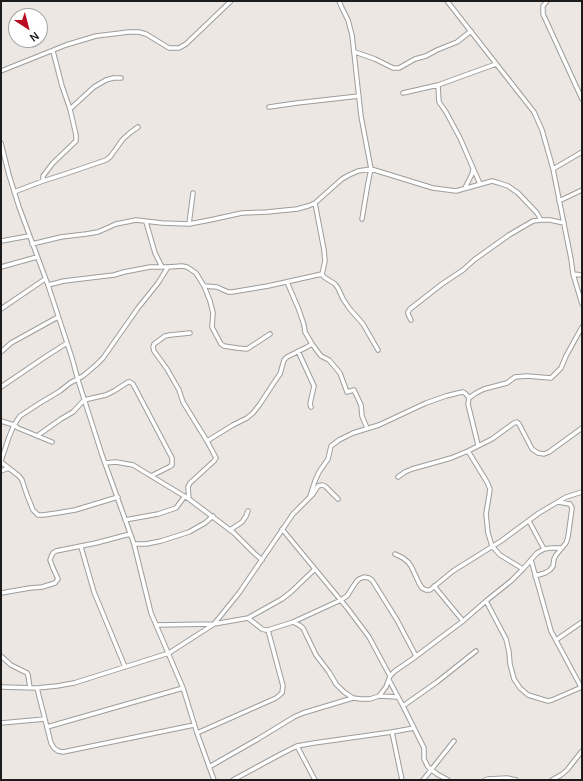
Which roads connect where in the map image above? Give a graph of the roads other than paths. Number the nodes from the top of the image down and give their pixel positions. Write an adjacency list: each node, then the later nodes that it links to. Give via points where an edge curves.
1 (231, 1): 6 (street, via 179,48 169,48 146,34 129,32 96,36)
2 (339, 1): 7 (street, via 348,20)
3 (447, 1): 5 (street)
4 (547, 1): 14 (street, via 543,6 543,14)
5 (471, 31): 7 (street, via 457,42 399,68 393,68); 8 (street)
6 (53, 50): 9 (street); 16 (street)
7 (355, 52): 13 (street)
8 (496, 64): 11 (street); 22 (street, via 534,112)
9 (1, 71)
10 (121, 78): 16 (street, via 106,80 94,87)
11 (438, 84): 12 (street); 20 (street, via 439,102 460,138)
12 (403, 93)
13 (359, 96): 15 (street); 21 (street)
14 (582, 99)
15 (269, 107)
16 (70, 109): 23 (street, via 76,141 53,163)
17 (138, 128): 23 (street, via 123,139 106,160)
18 (1, 143): 27 (street)
19 (582, 152): 22 (street)
20 (473, 168): 24 (street); 25 (street)
21 (371, 169): 25 (street, via 432,188 456,191); 30 (street, via 342,178); 31 (street)
22 (553, 169): 29 (street)
23 (43, 181): 27 (street)
24 (480, 184): 25 (street); 32 (street, via 492,181 508,186 518,193)
25 (465, 188)
26 (582, 190): 29 (street)
27 (14, 192): 36 (street)
28 (193, 193): 35 (street)
29 (559, 201): 34 (street)
30 (315, 203): 35 (street, via 268,212 242,213); 43 (street, via 324,250)
31 (362, 219)
32 (541, 220): 34 (street); 53 (street, via 533,221 509,235 442,284 410,309 408,314)
33 (146, 222): 35 (street); 38 (street, via 136,220 116,224 98,232); 41 (street)
34 (564, 223): 44 (street)
35 (190, 224)
36 (29, 236): 37 (street); 38 (street)
37 (1, 241)
38 (32, 244): 39 (street)
39 (37, 257): 40 (street); 46 (street)
40 (1, 266)
41 (162, 267): 42 (street); 48 (street)
42 (168, 267): 49 (street, via 182,266 193,270); 62 (street, via 103,358)
43 (322, 274): 47 (street); 59 (street, via 338,288)
44 (573, 274): 45 (street); 50 (street)
45 (582, 275)
46 (45, 279): 48 (street); 51 (street)
47 (287, 282): 49 (street, via 232,292); 58 (street, via 305,332)
48 (48, 285): 52 (street)
49 (204, 286): 56 (street, via 213,313 212,327 221,344 247,349)
50 (582, 304)
51 (1, 309)
52 (58, 317): 57 (street); 61 (street)
53 (411, 320)
54 (582, 327): 64 (street, via 561,368 552,378 515,377 508,383 484,389)
55 (190, 333): 72 (street, via 170,334 153,347)
56 (270, 334)
57 (67, 343): 62 (street); 63 (street)
58 (312, 344): 60 (street); 69 (street, via 340,373 347,392 354,390)
59 (378, 350)
60 (298, 351): 66 (street, via 314,386); 72 (street, via 284,360 280,374 253,413)
61 (1, 352)
62 (78, 380): 65 (street); 68 (street, via 20,416)
63 (1, 387)
64 (469, 398): 69 (street, via 463,392 458,392); 74 (street, via 468,404)
65 (84, 400): 71 (street, via 73,412); 77 (street); 80 (street, via 106,395 128,382 133,384 172,458 172,465)
66 (311, 407)
67 (1, 421): 68 (street)
68 (14, 425): 71 (street); 76 (street)
69 (367, 428): 85 (street, via 348,435 331,446 328,459 314,481)
70 (582, 428): 74 (street, via 544,454 532,449 517,422)
71 (37, 436): 73 (street)
72 (207, 441): 87 (street, via 216,458 188,486)
73 (52, 442)
74 (478, 445): 75 (street)
75 (468, 451): 81 (street, via 412,469); 97 (street, via 490,489 486,514)
76 (1, 461): 78 (street)
77 (105, 463): 80 (street, via 133,465); 84 (street)
78 (9, 468): 79 (street); 84 (street, via 20,476 33,510 38,515 75,510)
79 (1, 471)
80 (151, 476): 83 (street)
81 (398, 477)
82 (582, 492): 88 (street)
83 (185, 496): 87 (street); 91 (street, via 176,508)
84 (118, 497): 91 (street)
85 (310, 497): 86 (street, via 318,486 322,485); 93 (street)
86 (338, 498)
87 (189, 499): 90 (street)
88 (557, 502): 92 (street); 99 (street, via 570,504 572,508 568,537)
89 (248, 511): 94 (street, via 242,522)
90 (213, 516): 94 (street); 96 (street, via 189,532 161,541)
91 (126, 520): 95 (street)
92 (529, 521): 97 (street); 100 (street)
93 (282, 529): 102 (street); 105 (street)
94 (230, 530): 102 (street)
95 (130, 534): 96 (street); 98 (street)
96 (134, 544): 116 (street, via 148,604)
97 (492, 546): 104 (street, via 500,555); 107 (street)
98 (81, 547): 108 (street, via 53,553 50,560 58,579 56,583); 123 (street, via 94,592)
99 (562, 548): 100 (street); 106 (street, via 556,554 550,570)
100 (544, 549): 103 (street)
101 (395, 554): 107 (street, via 408,562 422,588 430,590)
102 (262, 560): 115 (street, via 240,593)
103 (531, 560): 104 (street); 106 (street)
104 (523, 568): 110 (street)
105 (315, 569): 109 (street); 111 (street, via 282,599)
106 (535, 576): 118 (street)
107 (434, 586): 112 (street)
108 (1, 593)
109 (341, 600): 113 (street); 122 (street, via 359,579 364,577 372,580); 124 (street, via 369,637)
110 (486, 601): 112 (street); 127 (street, via 506,639 514,679 520,688 528,695 548,701)
111 (248, 618): 115 (street); 117 (street, via 262,629)
112 (463, 621): 122 (street)
113 (293, 622): 117 (street); 133 (street, via 303,628 316,655 336,684)
114 (582, 622): 118 (street)
115 (214, 624): 116 (street); 120 (street)
116 (156, 625): 120 (street)
117 (268, 630): 140 (street, via 283,686 282,693 276,698)
118 (556, 640): 127 (street)
119 (476, 651): 134 (street)
120 (169, 654): 123 (street); 130 (street)
121 (1, 656): 128 (street, via 11,665 27,673)
122 (416, 656): 124 (street)
123 (125, 667): 129 (street, via 74,683)
124 (390, 676): 125 (street)
125 (389, 680): 131 (street); 132 (street)
126 (1, 687): 128 (street)
127 (582, 687)
128 (30, 688): 129 (street)
129 (37, 688): 135 (street)
130 (183, 688): 137 (street); 138 (street)
131 (379, 696): 132 (street); 133 (street, via 370,699)
132 (398, 697): 134 (street)
133 (353, 698): 145 (street, via 294,717)
134 (403, 706): 139 (street)
135 (45, 719): 136 (street); 138 (street)
136 (1, 723)
137 (194, 725): 138 (street, via 63,752 54,748); 140 (street)
138 (47, 727)
139 (414, 728): 141 (street); 146 (street, via 424,748 424,759)
140 (197, 732): 145 (street)
141 (392, 732): 143 (street); 150 (street)
142 (454, 741): 146 (street)
143 (297, 746): 148 (street); 149 (street)
144 (582, 751): 155 (street, via 561,775)
145 (209, 767): 147 (street)
146 (432, 770): 151 (street); 152 (street)
147 (214, 780)
148 (233, 780)
149 (315, 780)
150 (402, 780)
151 (423, 780)
152 (448, 780)
153 (485, 780): 154 (street)
154 (516, 780)
155 (552, 780)

